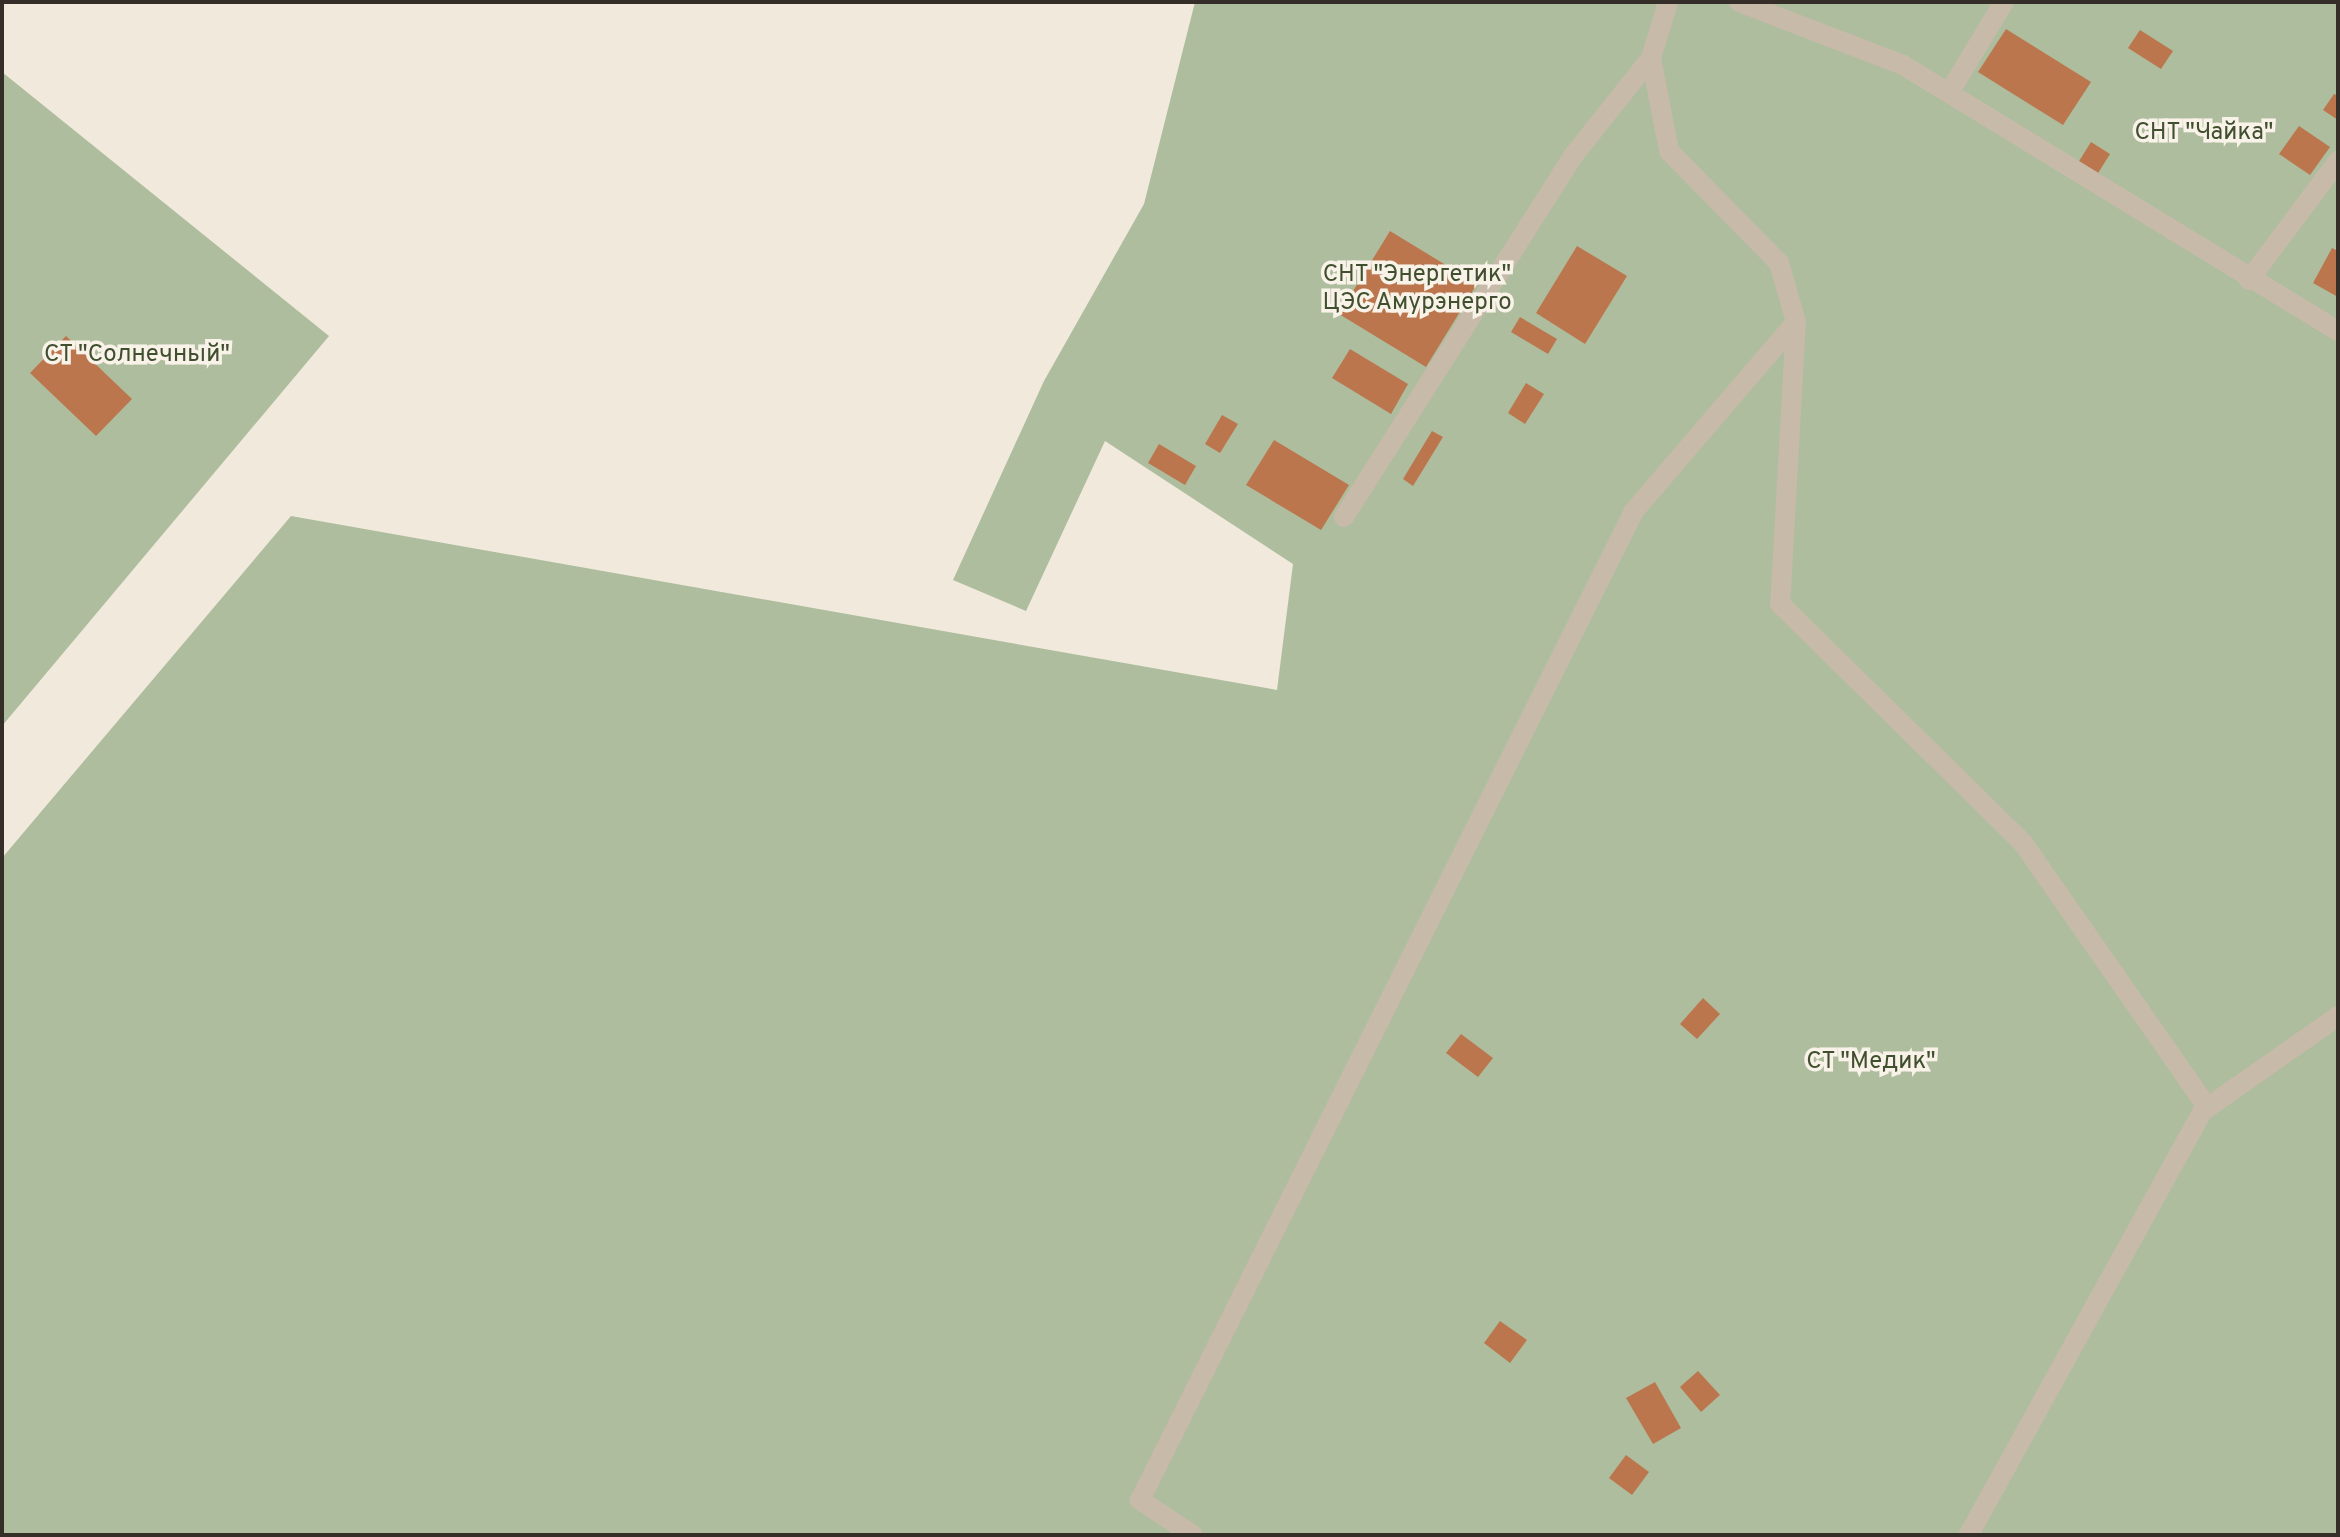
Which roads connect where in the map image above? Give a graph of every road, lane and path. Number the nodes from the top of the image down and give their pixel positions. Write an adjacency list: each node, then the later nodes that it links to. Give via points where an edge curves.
1 (1668, 2): 4 (street)
2 (1739, 2): 5 (street, via 1903,65)
3 (2004, 2): 5 (street)
4 (1651, 58): 8 (street, via 1669,151 1779,263); 10 (street, via 1573,156)
5 (1949, 93): 7 (street)
6 (2338, 161): 7 (street)
7 (2249, 280): 9 (street)
8 (1796, 322): 12 (street, via 1780,604 2023,843); 13 (street, via 1634,511 1140,1500)
9 (2338, 331)
10 (1344, 517)
11 (2338, 1016): 12 (street)
12 (2204, 1110): 14 (street)
13 (1193, 1535)
14 (1969, 1535)

